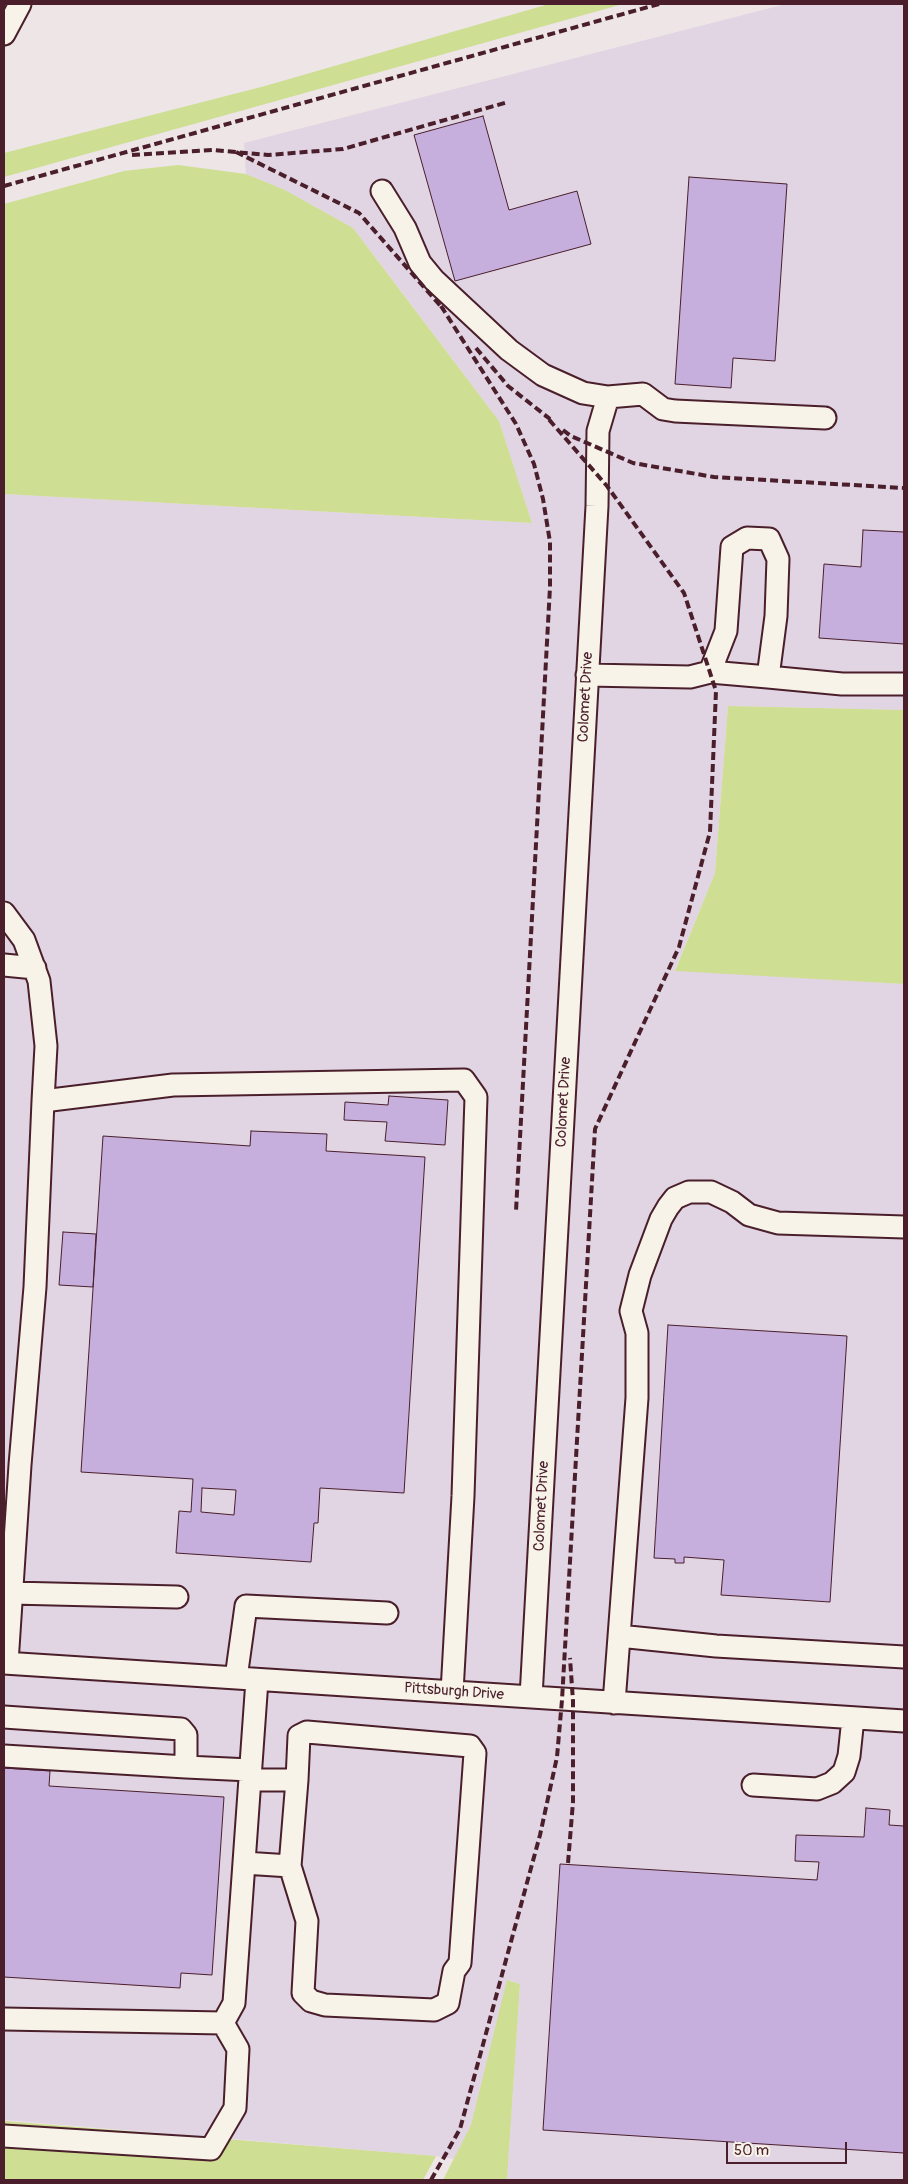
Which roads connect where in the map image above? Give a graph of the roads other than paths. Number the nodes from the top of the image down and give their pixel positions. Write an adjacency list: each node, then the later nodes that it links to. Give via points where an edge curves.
1 (20, 4): 2 (street)
2 (4, 34)
3 (382, 192): 4 (street, via 405,228 420,263 509,350 543,375 583,393)
4 (608, 397): 5 (street, via 643,394 662,409 676,411); 7 (street, Colomet Drive, via 598,431)
5 (825, 418)
6 (710, 672): 7 (street, via 690,676); 8 (street); 8 (street, via 726,631 732,547 747,538 770,539 778,559 776,616)
7 (587, 675): 23 (street, Colomet Drive)
8 (768, 676): 9 (street, via 842,684)
9 (904, 684)
10 (4, 913): 12 (street, via 24,940)
11 (4, 965): 12 (street)
12 (35, 968): 13 (street, via 46,1046)
13 (43, 1101): 15 (street, via 35,1287); 22 (street, via 173,1086 464,1080 476,1097 463,1496)
14 (904, 1227): 18 (street, via 778,1223 748,1215 732,1202 711,1192 689,1192 675,1198 668,1207 640,1276 631,1311 637,1333 637,1398)
15 (12, 1593): 16 (street); 20 (street)
16 (176, 1597)
17 (387, 1613): 21 (street, via 246,1606)
18 (619, 1636): 19 (street, via 716,1646); 24 (street)
19 (904, 1658)
20 (6, 1663): 21 (street, Pittsburgh Drive)
21 (246, 1679): 22 (street, Pittsburgh Drive); 30 (street)
22 (452, 1692): 23 (street, Pittsburgh Drive)
23 (531, 1697): 24 (street, Pittsburgh Drive)
24 (614, 1703): 26 (street, Pittsburgh Drive)
25 (4, 1717): 29 (street, via 182,1730 186,1735)
26 (853, 1718): 27 (street, Pittsburgh Drive); 32 (street, via 844,1772 832,1783 817,1790)
27 (904, 1721)
28 (4, 1756): 29 (street)
29 (186, 1767): 30 (street)
30 (250, 1775): 31 (street); 33 (street)
31 (297, 1780): 34 (street); 34 (street, via 300,1736 307,1732 470,1746 475,1752 460,1963 454,1971 448,2003 434,2010 325,2005 311,2001 303,1993 302,1986 307,1921)
32 (753, 1785)
33 (244, 1864): 34 (street); 36 (street, via 234,2003)
34 (290, 1866)
35 (4, 2018): 36 (street)
36 (223, 2024): 37 (street, via 238,2049 235,2108 211,2149)
37 (4, 2136)

